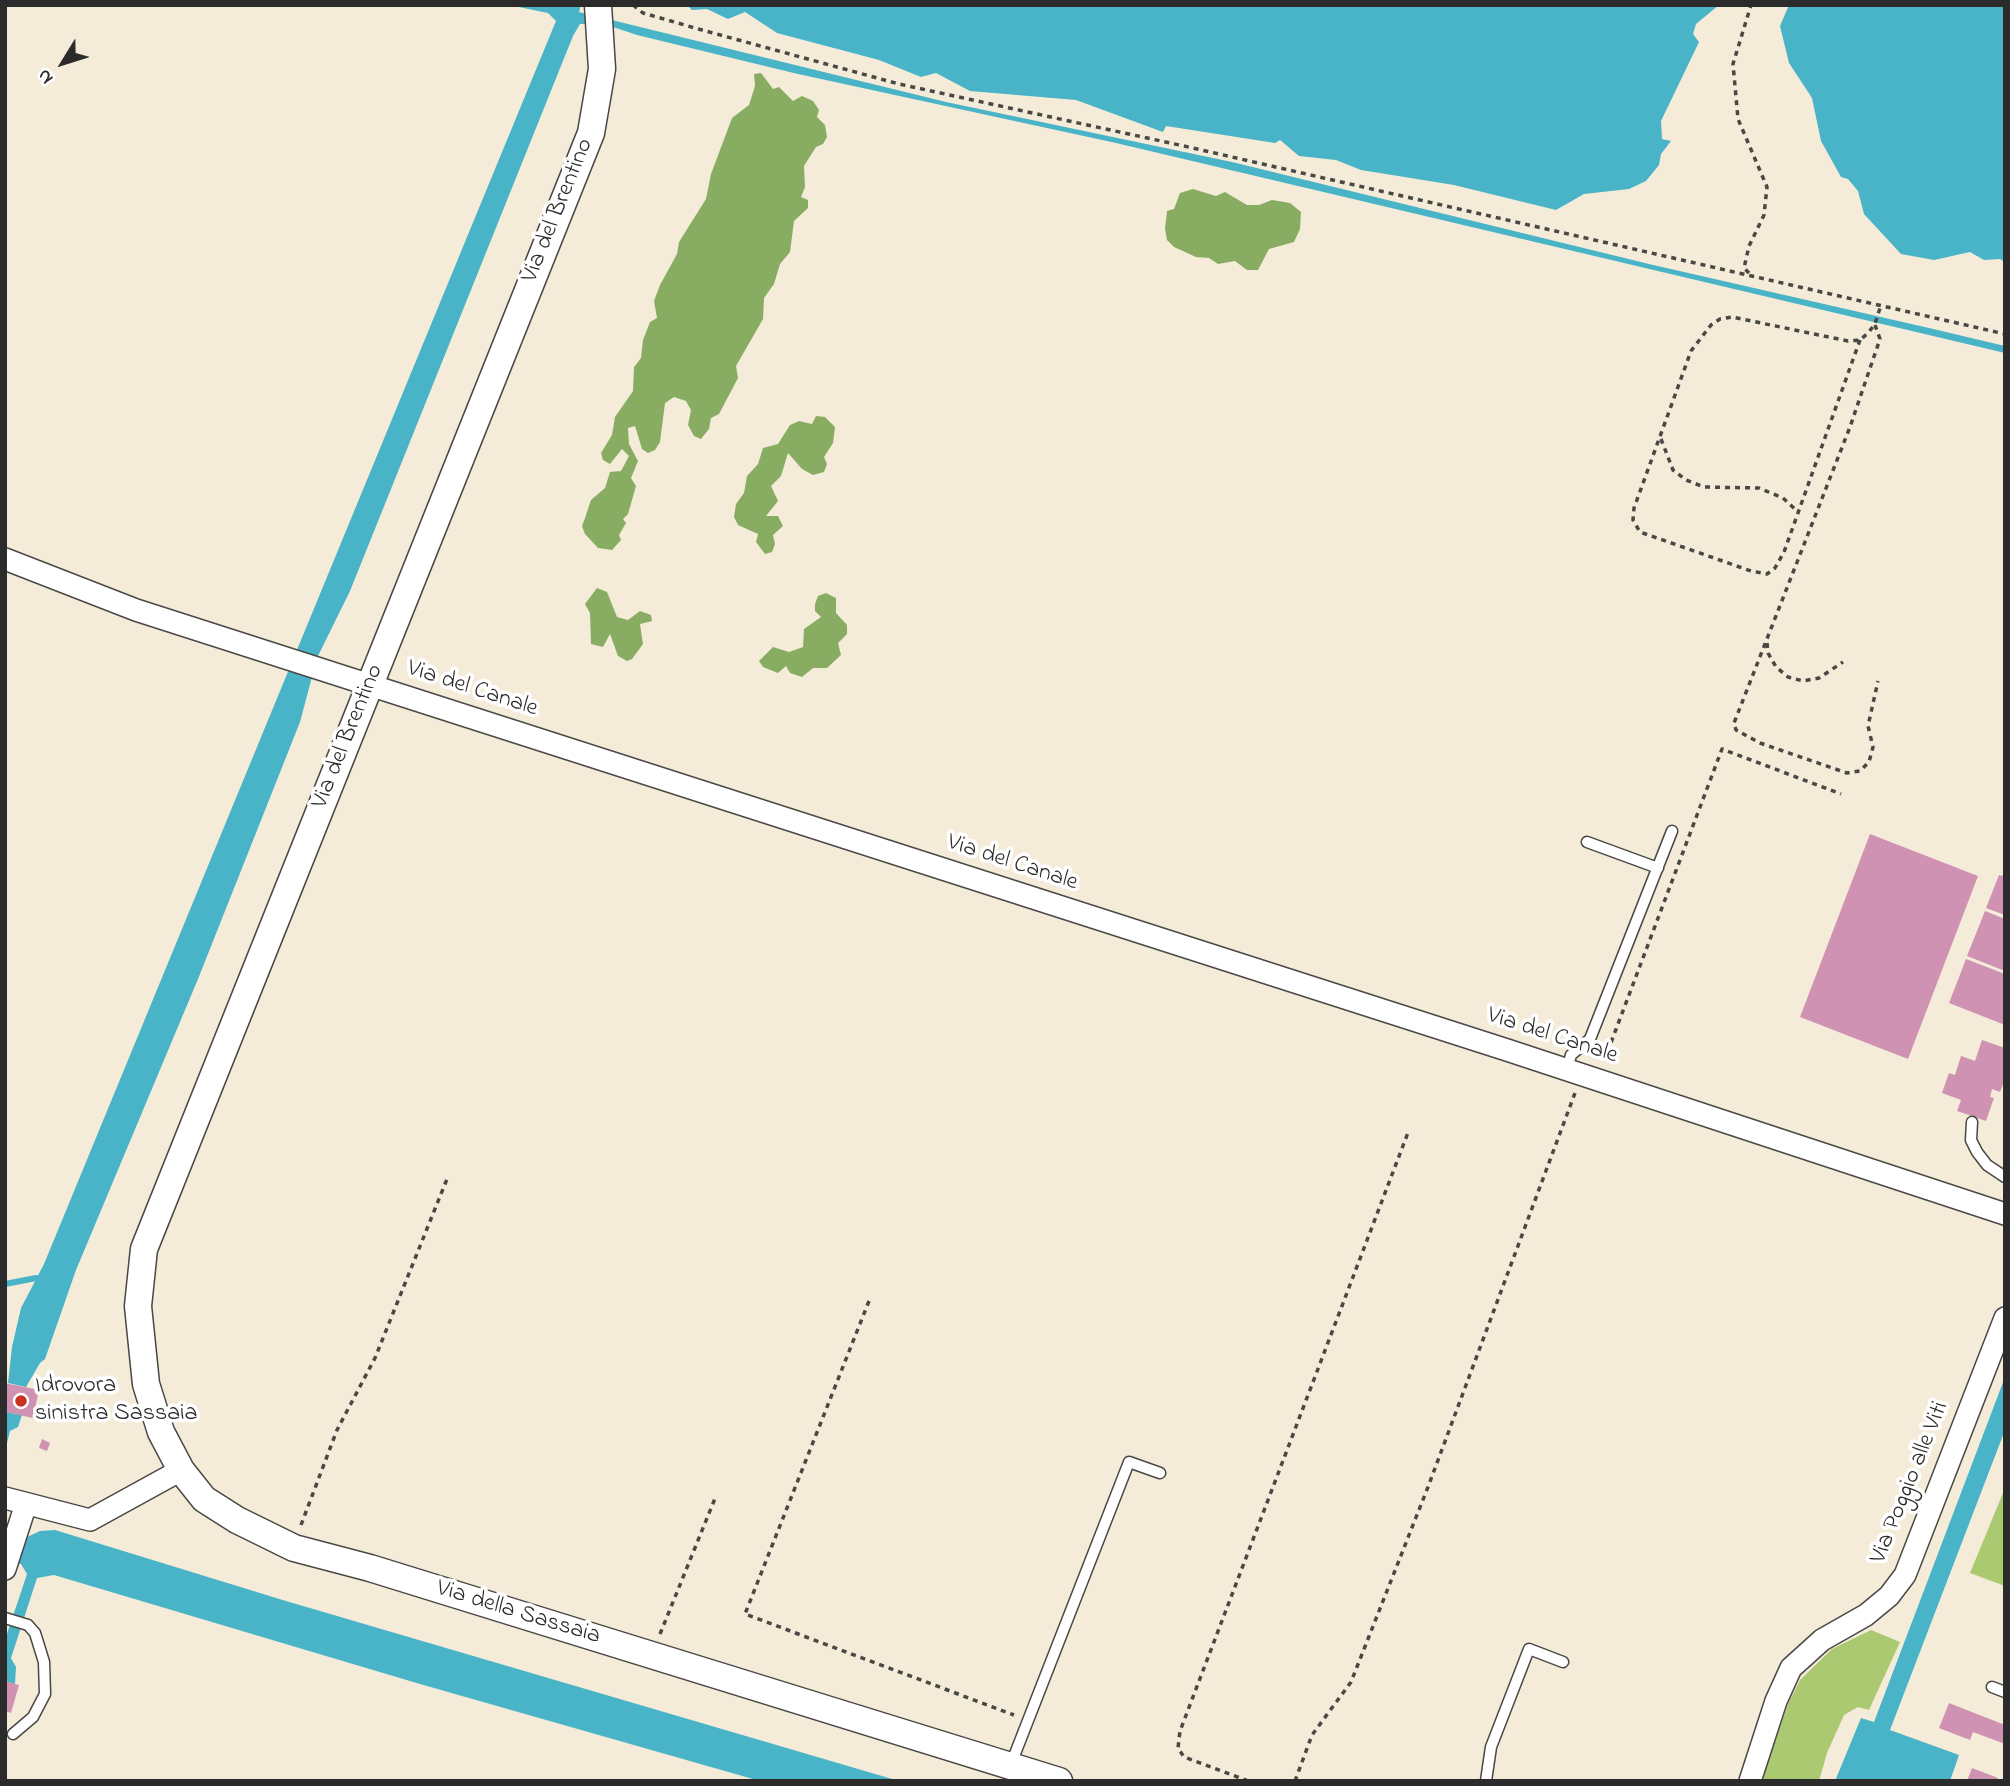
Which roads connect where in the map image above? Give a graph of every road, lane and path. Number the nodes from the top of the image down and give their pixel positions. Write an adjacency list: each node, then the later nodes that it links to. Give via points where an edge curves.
1 (598, 5): 15 (street, Via del Brentino, via 602,69 591,133)
2 (633, 5): 4 (path, via 643,13 899,85)
3 (1751, 5): 4 (path, via 1733,64 1738,119 1767,187 1764,215 1744,268)
4 (1751, 275): 5 (path)
5 (1881, 304): 6 (path); 7 (path)
6 (1875, 324): 8 (path); 12 (path, via 1880,330 1877,350)
7 (2005, 334)
8 (1860, 340): 9 (path, via 1732,317 1720,319 1700,336 1692,351); 10 (path)
9 (1661, 439): 10 (path, via 1673,470 1686,480 1704,487 1759,488 1783,498); 10 (path, via 1634,508 1633,520 1648,537 1767,574 1784,551)
10 (1797, 511)
11 (5, 559): 15 (street, Via del Canale, via 136,610)
12 (1767, 639): 13 (path, via 1776,667 1796,679 1819,678); 14 (path, via 1734,723 1736,730 1773,748 1847,773 1860,771 1869,762 1873,747 1868,726)
13 (1843, 662)
14 (1878, 681)
15 (370, 685): 20 (street, Via del Canale); 28 (street, Via del Brentino, via 144,1249 138,1306 146,1384 161,1432)
16 (1841, 794): 20 (path, via 1722,749)
17 (1672, 831): 19 (lane)
18 (1587, 842): 19 (lane)
19 (1658, 868): 20 (lane, via 1590,1039 1571,1055)
20 (1582, 1074): 25 (street, Via del Canale); 44 (path, via 1351,1682 1312,1735)
21 (1972, 1122): 23 (lane, via 1971,1140 1978,1152)
22 (1409, 1130): 43 (path, via 1180,1731 1178,1748 1184,1757)
23 (2005, 1177)
24 (447, 1179): 32 (path, via 375,1359 337,1430)
25 (2005, 1214)
26 (869, 1301): 39 (path, via 745,1614)
27 (2005, 1318): 46 (street, Via Poggio alle Viti, via 1905,1575 1866,1615 1822,1640 1791,1668)
28 (181, 1470): 31 (street, via 90,1520); 32 (street, Via della Sassaia, via 204,1499)
29 (1160, 1473): 39 (lane, via 1129,1462)
30 (716, 1496): 35 (path)
31 (15, 1501): 33 (street)
32 (294, 1548): 35 (street, Via della Sassaia)
33 (5, 1569)
34 (7, 1618): 40 (lane, via 28,1625 35,1633 44,1662 44,1694 33,1717)
35 (649, 1655): 41 (street, Via della Sassaia)
36 (1563, 1662): 45 (lane, via 1529,1650 1491,1747)
37 (1992, 1687): 38 (lane)
38 (2005, 1692)
39 (1028, 1720): 41 (lane)
40 (13, 1734)
41 (1010, 1767): 42 (street, Via della Sassaia)
42 (1059, 1781)
43 (1248, 1781)
44 (1295, 1781)
45 (1486, 1781)
46 (1750, 1781)

